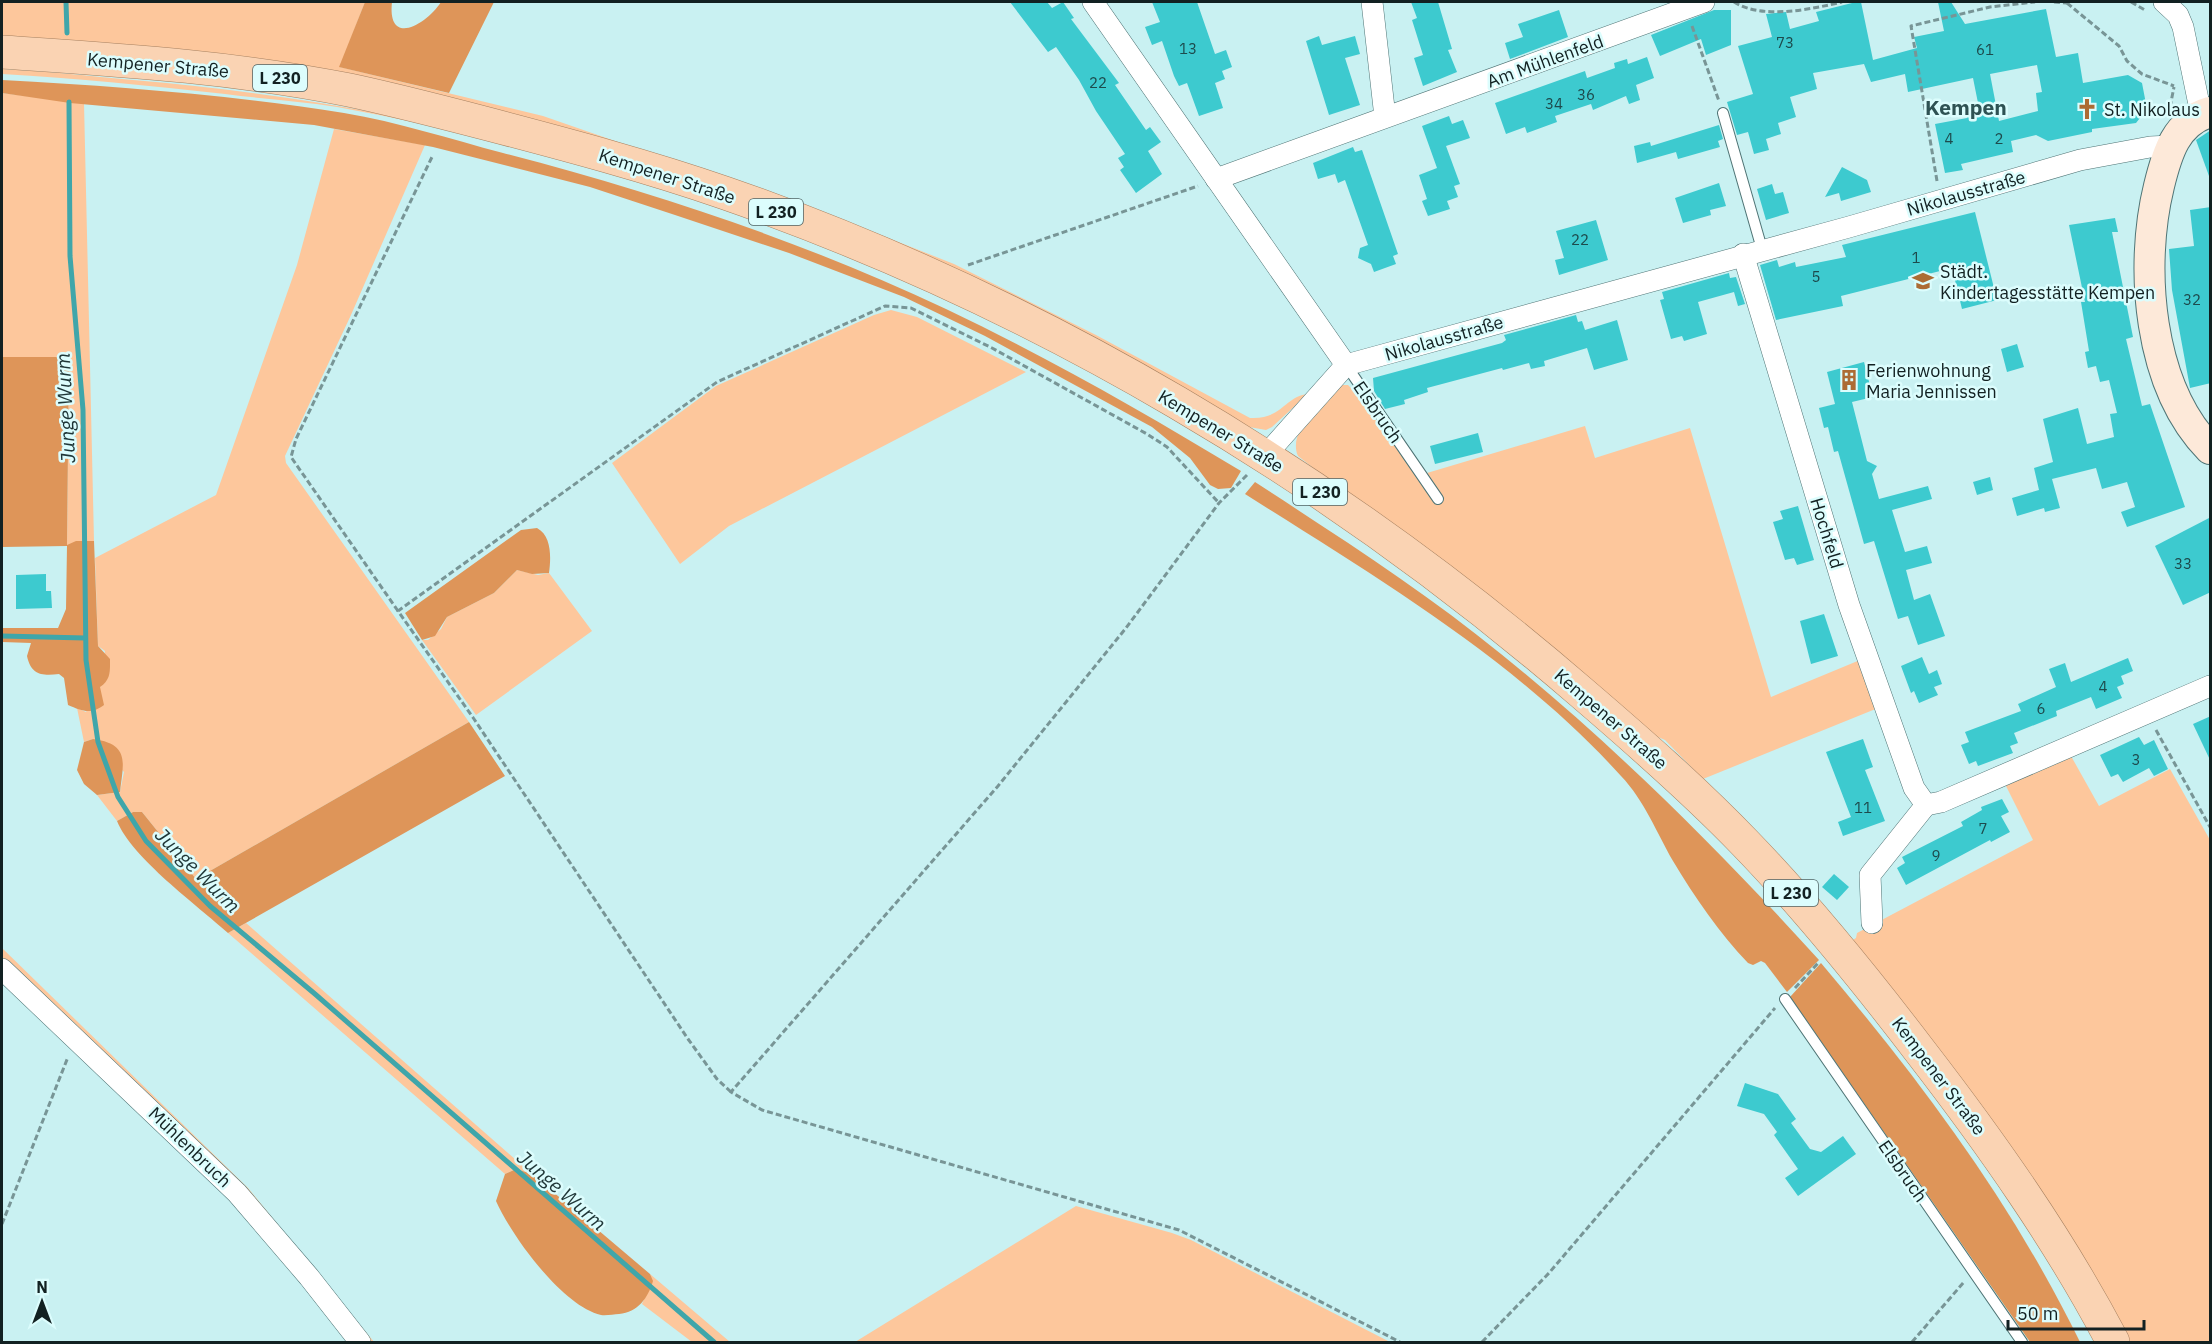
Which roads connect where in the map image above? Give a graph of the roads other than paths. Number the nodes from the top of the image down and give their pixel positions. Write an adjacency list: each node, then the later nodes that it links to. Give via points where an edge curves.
1 (1093, 2): 10 (street)
2 (1372, 2): 8 (street)
3 (1695, 6): 8 (street, Am Mühlenfeld)
4 (2156, 6): 7 (street, via 2178,15)
5 (2, 52): 14 (main road, Kempener Straße / L 230, via 295,80 465,118 647,167 821,230 957,287 1101,361)
6 (1723, 113): 11 (lane)
7 (2206, 113): 9 (street)
8 (1385, 117): 10 (street, Am Mühlenfeld)
9 (2174, 139): 11 (street, Nikolausstraße, via 2080,160); 13 (street, via 2151,218 2151,303 2171,386)
10 (1216, 180): 12 (street)
11 (1752, 252): 12 (street, Nikolausstraße); 17 (street, Hochfeld, via 1849,605 1914,788)
12 (1346, 366): 14 (street, Elsbruch); 15 (lane, Elsbruch)
13 (2211, 449)
14 (1253, 466): 23 (main road, Kempener Straße / L 230, via 1375,528 1491,616 1642,746 1744,842 1872,988 1961,1105 2044,1226)
15 (1438, 499)
16 (2211, 686): 17 (street, via 1941,802)
17 (1926, 805): 18 (street, via 1870,875)
18 (1872, 923)
19 (2, 969): 21 (street, Mühlenbruch, via 237,1193)
20 (1785, 999): 22 (lane, Elsbruch)
21 (360, 1342)
22 (2022, 1342)
23 (2113, 1342)

